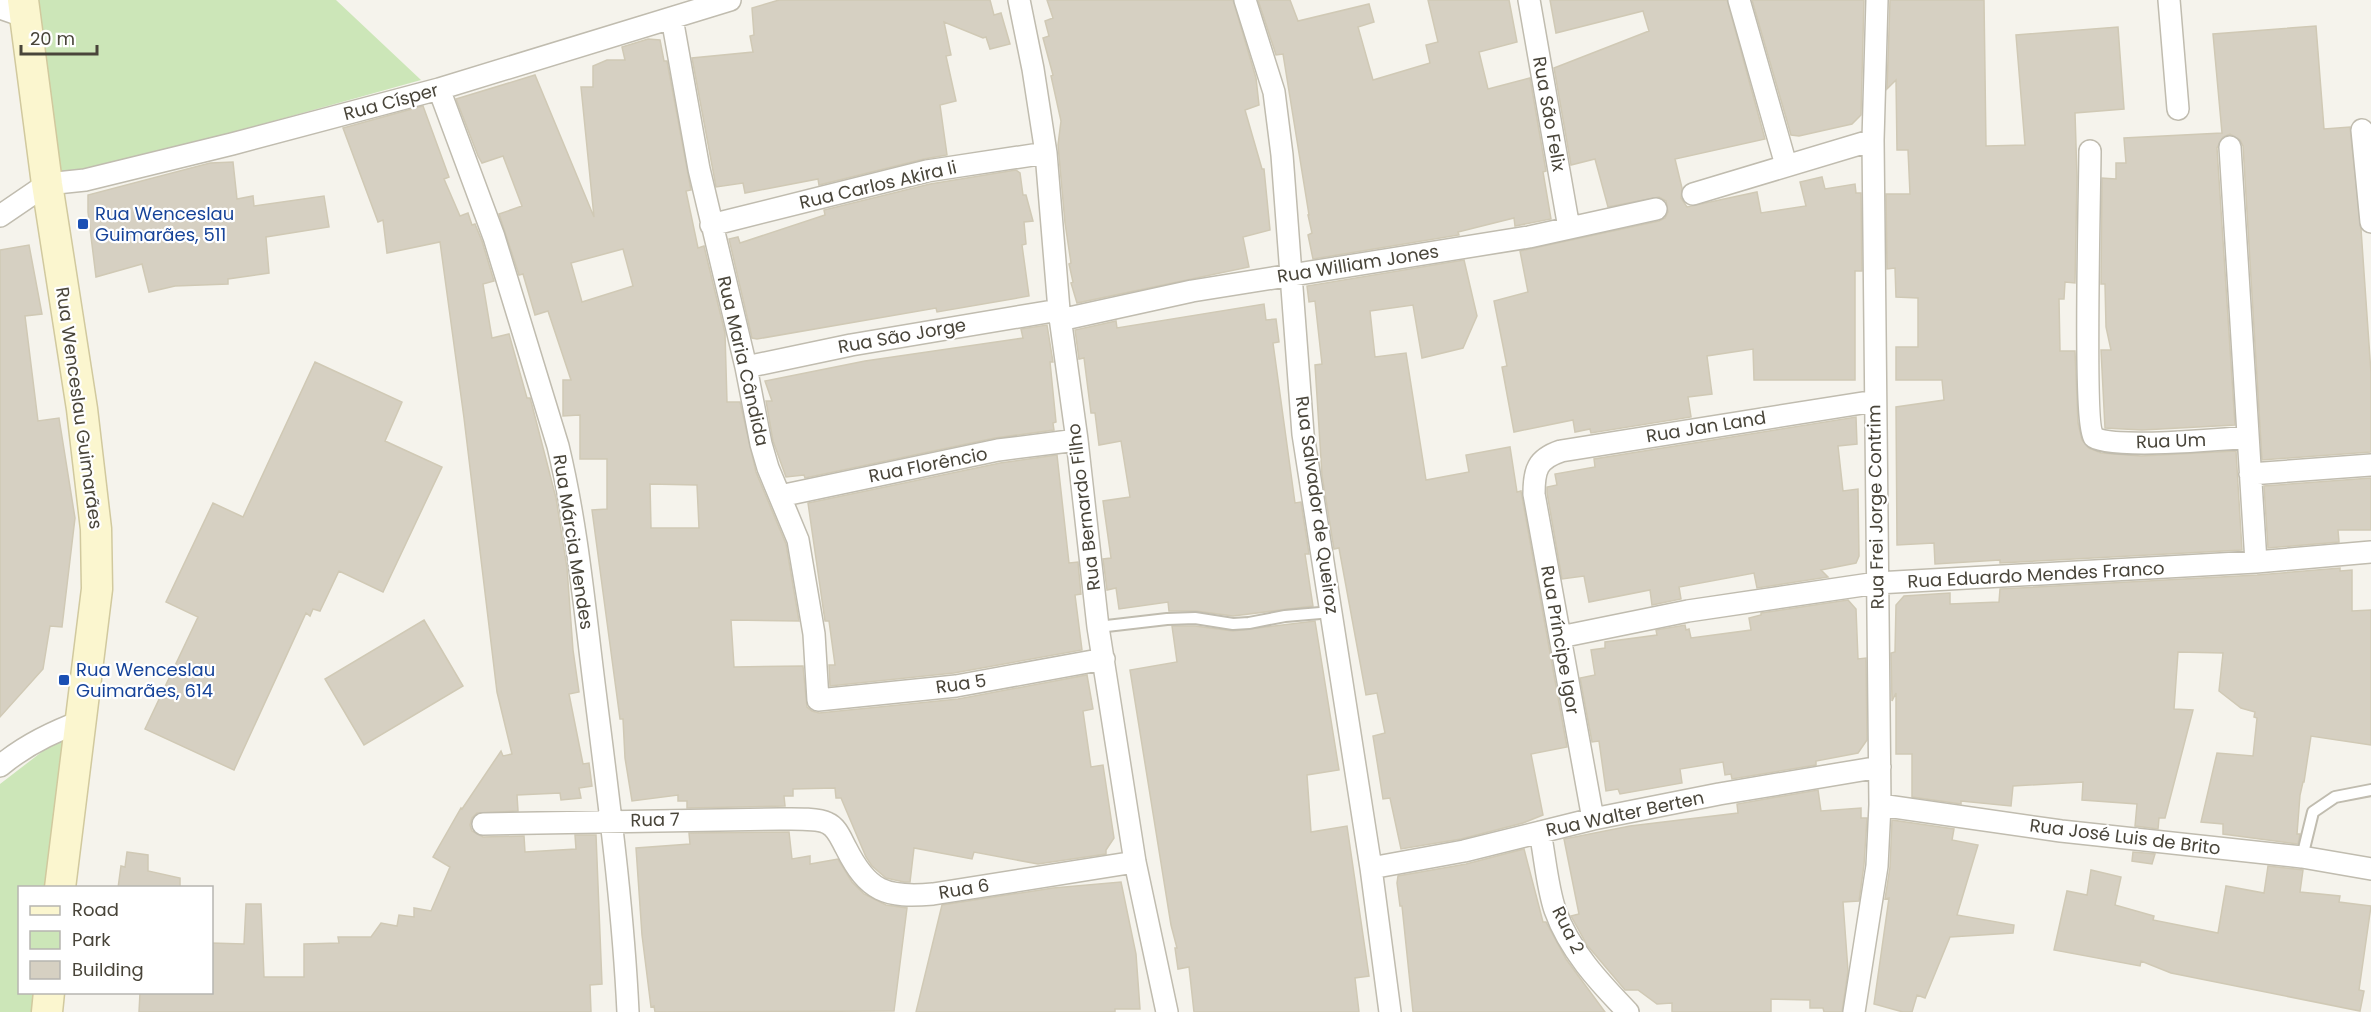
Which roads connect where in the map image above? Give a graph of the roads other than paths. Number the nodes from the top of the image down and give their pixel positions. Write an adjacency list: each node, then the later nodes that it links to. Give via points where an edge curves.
1 (730, 0): 9 (street, Rua Císper)
2 (1019, 0): 16 (street, Rua Bernardo Filho)
3 (1245, 0): 25 (street, Rua Salvador de Queiroz, via 1274,92)
4 (1529, 0): 24 (street, Rua São Felix)
5 (1739, 0): 17 (street)
6 (1877, 0): 13 (street, Rua Frei Jorge Contrim)
7 (2169, 0): 11 (street)
8 (16, 8): 18 (street, Rua Wenceslau Guimarães)
9 (672, 18): 10 (street, Rua Císper); 23 (street, Rua Maria Cândida)
10 (439, 89): 18 (street, Rua Císper, via 85,180); 49 (street, Rua Márcia Mendes, via 494,237 558,446 577,539)
11 (2178, 109)
12 (2362, 130): 22 (street)
13 (1872, 140): 17 (street); 28 (street, Rua Frei Jorge Contrim)
14 (2230, 147): 29 (street)
15 (2090, 151): 29 (street, Rua Um, via 2089,402 2095,437 2101,441 2146,443)
16 (1046, 153): 23 (street, Rua Carlos Akira Ii, via 927,171); 26 (street, Rua Bernardo Filho)
17 (1786, 165): 19 (street)
18 (46, 184): 21 (street); 43 (street, Rua Wenceslau Guimarães, via 82,409 96,529 97,589)
19 (1693, 194)
20 (1656, 209): 24 (street, Rua William Jones)
21 (0, 216)
22 (2371, 222)
23 (711, 225): 27 (street, Rua Maria Cândida)
24 (1569, 228): 25 (street, Rua William Jones)
25 (1291, 274): 26 (street, Rua William Jones); 38 (street, Rua Salvador de Queiroz, via 1303,434)
26 (1059, 316): 27 (street, Rua São Jorge, via 862,343); 30 (street, Rua Bernardo Filho)
27 (746, 367): 34 (street, Rua Maria Cândida, via 761,444)
28 (1875, 401): 31 (street, Rua Jan Land, via 1561,451 1547,455); 37 (street, Rua Frei Jorge Contrim)
29 (2248, 437): 33 (street)
30 (1077, 440): 34 (street, Rua Florêncio, via 998,450); 39 (street, Rua Bernardo Filho)
31 (1541, 462): 40 (street, Rua Príncipe Igor, via 1534,494)
32 (2371, 465): 33 (street)
33 (2250, 474): 36 (street)
34 (780, 496): 42 (street, Rua Maria Cândida, via 798,540 804,570 814,634)
35 (2371, 552): 36 (street, Rua Eduardo Mendes Franco)
36 (2256, 562): 37 (street, Rua Eduardo Mendes Franco)
37 (1877, 583): 40 (street, Rua Eduardo Mendes Franco, via 1688,611); 45 (street, Rua Frei Jorge Contrim)
38 (1332, 612): 39 (lane, via 1249,623 1196,618); 55 (street, Rua Salvador de Queiroz)
39 (1098, 627): 41 (street, Rua Bernardo Filho)
40 (1560, 637): 48 (street, Rua Príncipe Igor)
41 (1104, 659): 42 (street, Rua 5, via 956,686); 54 (street, Rua Bernardo Filho)
42 (818, 700)
43 (82, 721): 44 (street, via 49,733); 57 (street, Rua Wenceslau Guimarães)
44 (0, 766)
45 (1880, 767): 47 (street, Rua Frei Jorge Contrim); 48 (street, Rua Walter Berten)
46 (2371, 790): 53 (lane, via 2335,797 2313,812)
47 (1880, 805): 53 (street, Rua José Luis de Brito, via 2061,831); 64 (street, Rua Frei Jorge Contrim, via 1877,866)
48 (1593, 819): 52 (street, Rua Walter Berten)
49 (610, 821): 50 (street, Rua 7); 51 (street, Rua 7); 60 (street, Rua Márcia Mendes)
50 (826, 822): 54 (street, Rua 6, via 838,833 864,878 890,894 905,897)
51 (483, 824)
52 (1540, 832): 55 (street, Rua Walter Berten); 63 (street, Rua 2, via 1555,910 1597,981)
53 (2302, 857): 56 (street, Rua José Luis de Brito)
54 (1135, 862): 61 (street, Rua Bernardo Filho)
55 (1371, 868): 62 (street, Rua Salvador de Queiroz)
56 (2371, 869)
57 (60, 886)
58 (49, 994): 59 (street)
59 (47, 1012)
60 (628, 1012)
61 (1167, 1012)
62 (1390, 1012)
63 (1628, 1012)
64 (1854, 1012)

